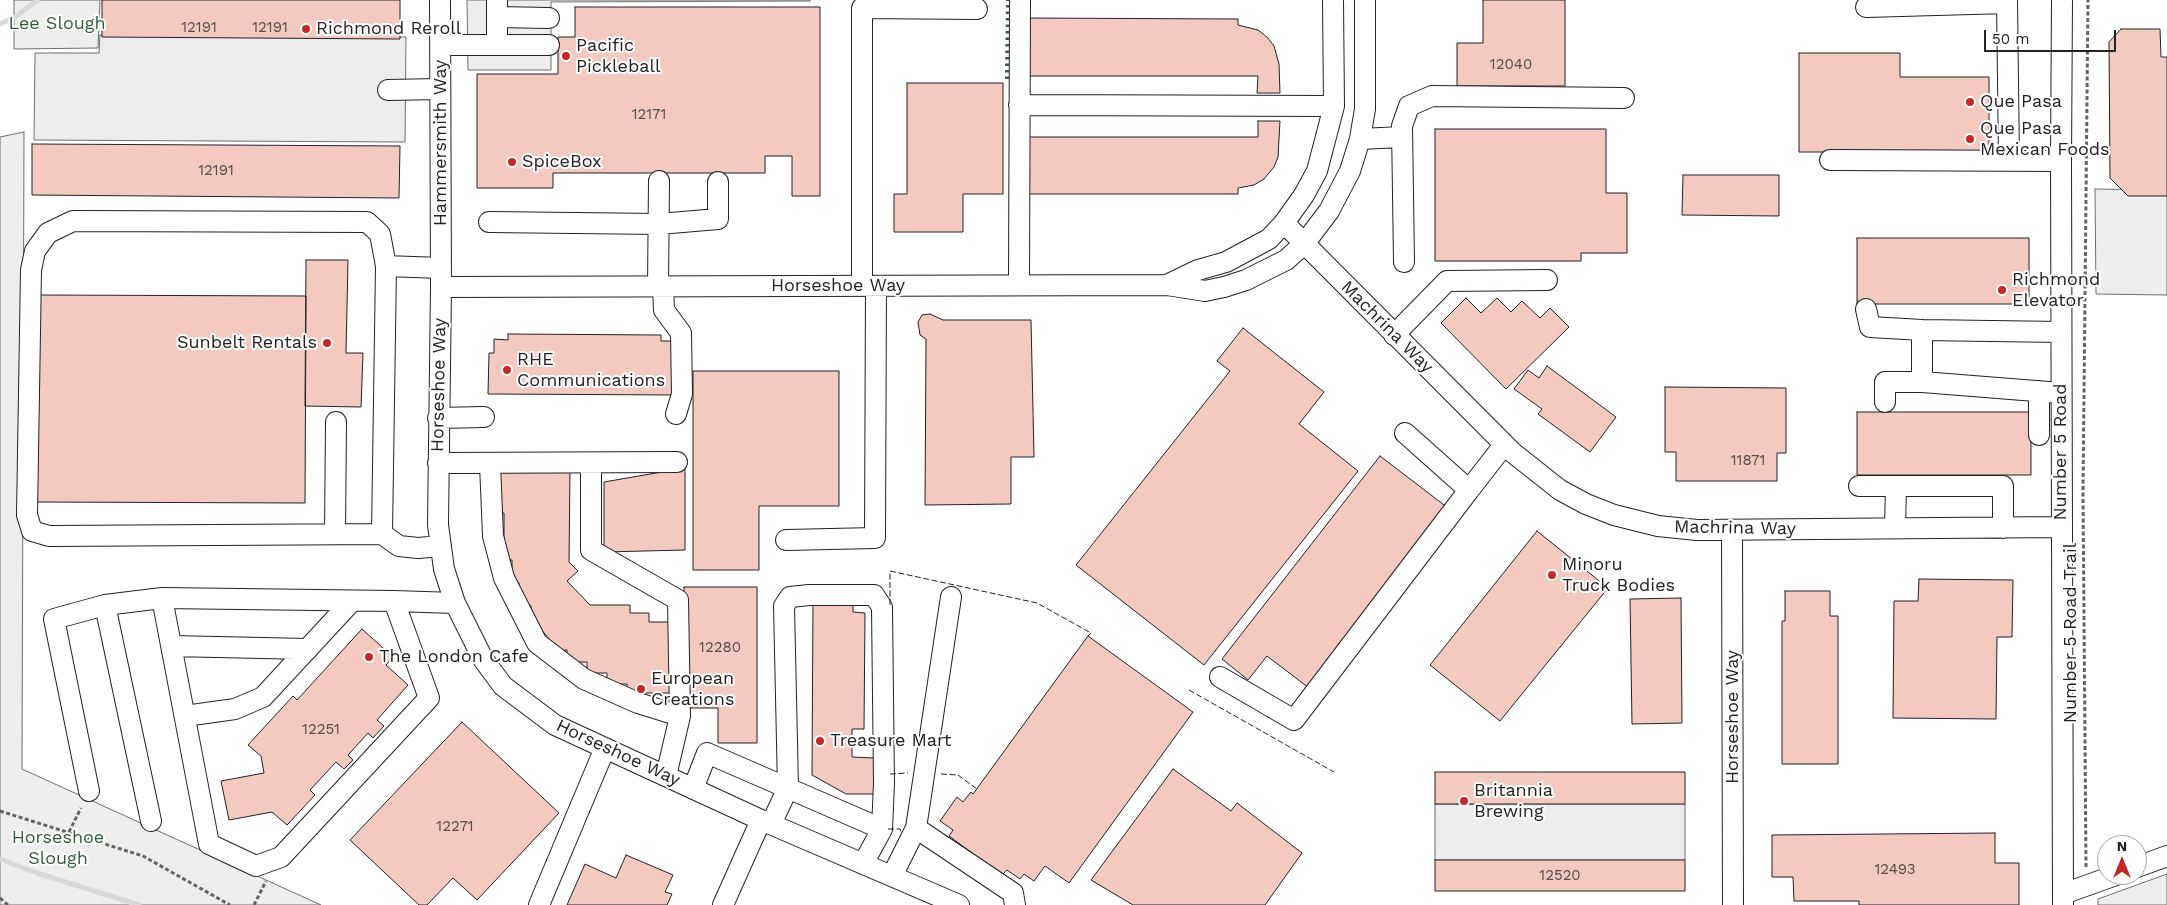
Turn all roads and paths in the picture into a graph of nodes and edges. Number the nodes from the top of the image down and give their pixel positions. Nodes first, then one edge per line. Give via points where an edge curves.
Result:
1 (440, 0) edge
2 (1020, 0) edge
3 (1333, 0) edge
4 (1365, 0) edge
5 (2062, 0) edge
6 (2088, 0) edge
7 (2007, 2) edge
8 (1866, 7) dead end
9 (497, 9) edge
10 (977, 9) dead end
11 (549, 18) dead end
12 (441, 45) junction
13 (497, 46) junction
14 (549, 46) dead end
15 (440, 89) junction
16 (388, 90) dead end
17 (1624, 98) dead end
18 (1019, 105) junction
19 (1334, 106) junction
20 (1402, 137) junction
21 (1360, 139) junction
22 (1830, 160) dead end
23 (2009, 161) junction
24 (2060, 161) junction
25 (659, 181) dead end
26 (718, 182) dead end
27 (489, 222) dead end
28 (1284, 223) junction
29 (659, 224) junction
30 (1304, 244) junction
31 (1404, 262) dead end
32 (386, 266) junction
33 (441, 278) junction
34 (1547, 280) dead end
35 (1167, 284) junction
36 (1019, 285) junction
37 (661, 286) junction
38 (869, 286) junction
39 (1866, 309) dead end
40 (1922, 330) junction
41 (2061, 332) junction
42 (1394, 335) junction
43 (1922, 382) junction
44 (2039, 391) junction
45 (2061, 393) junction
46 (1885, 402) dead end
47 (676, 414) dead end
48 (484, 417) dead end
49 (438, 418) junction
50 (336, 422) dead end
51 (1405, 433) dead end
52 (2039, 434) dead end
53 (1504, 445) junction
54 (677, 462) dead end
55 (438, 463) junction
56 (490, 464) junction
57 (591, 464) junction
58 (1858, 486) dead end
59 (1896, 486) junction
60 (1469, 490) junction
61 (2061, 526) junction
62 (1896, 528) junction
63 (2004, 528) junction
64 (1732, 530) junction
65 (335, 534) junction
66 (382, 534) junction
67 (786, 540) dead end
68 (441, 546) junction
69 (951, 597) dead end
70 (162, 598) junction
71 (352, 600) junction
72 (394, 601) junction
73 (455, 603) junction
74 (105, 605) junction
75 (171, 646) junction
76 (308, 649) junction
77 (1220, 677) dead end
78 (185, 716) junction
79 (680, 716) junction
80 (605, 748) junction
81 (666, 776) junction
82 (788, 788) junction
83 (693, 789) junction
84 (89, 791) joint
85 (0, 811) edge
86 (151, 821) dead end
87 (766, 822) junction
88 (916, 828) junction
89 (882, 829) junction
90 (69, 832) junction
91 (2167, 856) edge
92 (2147, 863) edge
93 (863, 864) junction
94 (892, 876) junction
95 (2097, 882) edge
96 (2086, 886) junction
97 (0, 898) edge
98 (2063, 900) edge
99 (8, 905) edge
100 (230, 905) edge
101 (539, 905) edge
102 (723, 905) edge
103 (959, 905) edge
104 (1016, 905) edge
105 (1733, 905) edge

1 - 12 street, Hammersmith Way
2 - 18 street
3 - 19 street, Horseshoe Way
4 - 21 street, Horseshoe Way via 1365,109
5 - 24 street, Number 5 Road
6 - 96 path, Number 5 Road Trail via 2083,493
7 - 8 street
7 - 23 street
9 - 11 street
9 - 13 street
10 - 38 street via 862,8
12 - 13 street
12 - 15 street, Hammersmith Way
13 - 14 street
15 - 16 street
15 - 33 street, Hammersmith Way
17 - 20 street via 1432,96 1409,106
18 - 19 street
18 - 36 street
19 - 28 street, Horseshoe Way via 1317,171
20 - 21 street
20 - 31 street
21 - 30 street, Horseshoe Way via 1350,171 1329,211
22 - 23 street
23 - 24 street
24 - 41 street, Number 5 Road
25 - 29 street
26 - 29 street via 718,219
27 - 29 street
28 - 30 street, Machrina Way
28 - 35 street, Horseshoe Way via 1269,239 1251,250
29 - 37 street
30 - 35 street, Horseshoe Way via 1286,260 1224,287 1205,291
30 - 42 street, Machrina Way
32 - 33 street
32 - 65 street via 380,234 367,222 74,220 48,233 35,251 31,270 27,515 32,531 49,536
32 - 66 street
33 - 37 street, Horseshoe Way
33 - 49 street, Horseshoe Way
34 - 42 street via 1447,281
35 - 36 street, Horseshoe Way
36 - 38 street, Horseshoe Way
37 - 38 street, Horseshoe Way
37 - 47 street via 664,310 681,334 682,394
38 - 67 street via 875,538
39 - 40 street via 1870,327
40 - 41 street
40 - 43 street
41 - 45 street, Number 5 Road
42 - 53 street, Machrina Way
43 - 44 street
43 - 46 street via 1885,382
44 - 45 street
44 - 52 street
45 - 61 street, Number 5 Road
48 - 49 street
49 - 55 street, Horseshoe Way
50 - 65 street
51 - 60 street
53 - 60 street
53 - 64 street, Machrina Way via 1560,490 1614,515 1658,526
54 - 57 street
55 - 56 street
55 - 68 street, Horseshoe Way
56 - 57 street
56 - 79 street via 493,536 504,578 537,643 584,679 638,703
57 - 79 street via 591,550 678,600
58 - 59 street
59 - 62 street
59 - 63 street via 2003,486
60 - 77 street via 1294,720
61 - 63 street, Machrina Way
61 - 98 street, Number 5 Road
62 - 63 street, Machrina Way
62 - 64 street, Machrina Way
64 - 105 street, Horseshoe Way
65 - 66 street
66 - 68 street via 399,546
68 - 73 street, Horseshoe Way via 444,569
69 - 88 street
70 - 71 street
70 - 74 street
70 - 75 street
71 - 72 street
71 - 76 street
72 - 73 street
72 - 78 street via 429,698 281,857 256,866 209,844
73 - 80 street, Horseshoe Way via 483,659 503,686 555,725
74 - 84 street via 54,618
74 - 86 street
75 - 76 street
75 - 78 street
76 - 78 street via 263,697 235,709
79 - 81 street
80 - 81 street, Horseshoe Way
80 - 101 street
81 - 83 street, Horseshoe Way
82 - 83 street via 707,753
82 - 87 street
82 - 89 street
82 - 89 street via 784,606 790,597 874,595 882,607
83 - 87 street, Horseshoe Way
84 - 90 path
85 - 90 path
87 - 93 street, Horseshoe Way
87 - 102 street
88 - 94 street
88 - 104 street via 1013,893
89 - 93 street
90 - 100 path via 144,856
91 - 92 street
93 - 94 street, Horseshoe Way
94 - 103 street, Horseshoe Way
95 - 96 street
96 - 98 street
97 - 99 path

